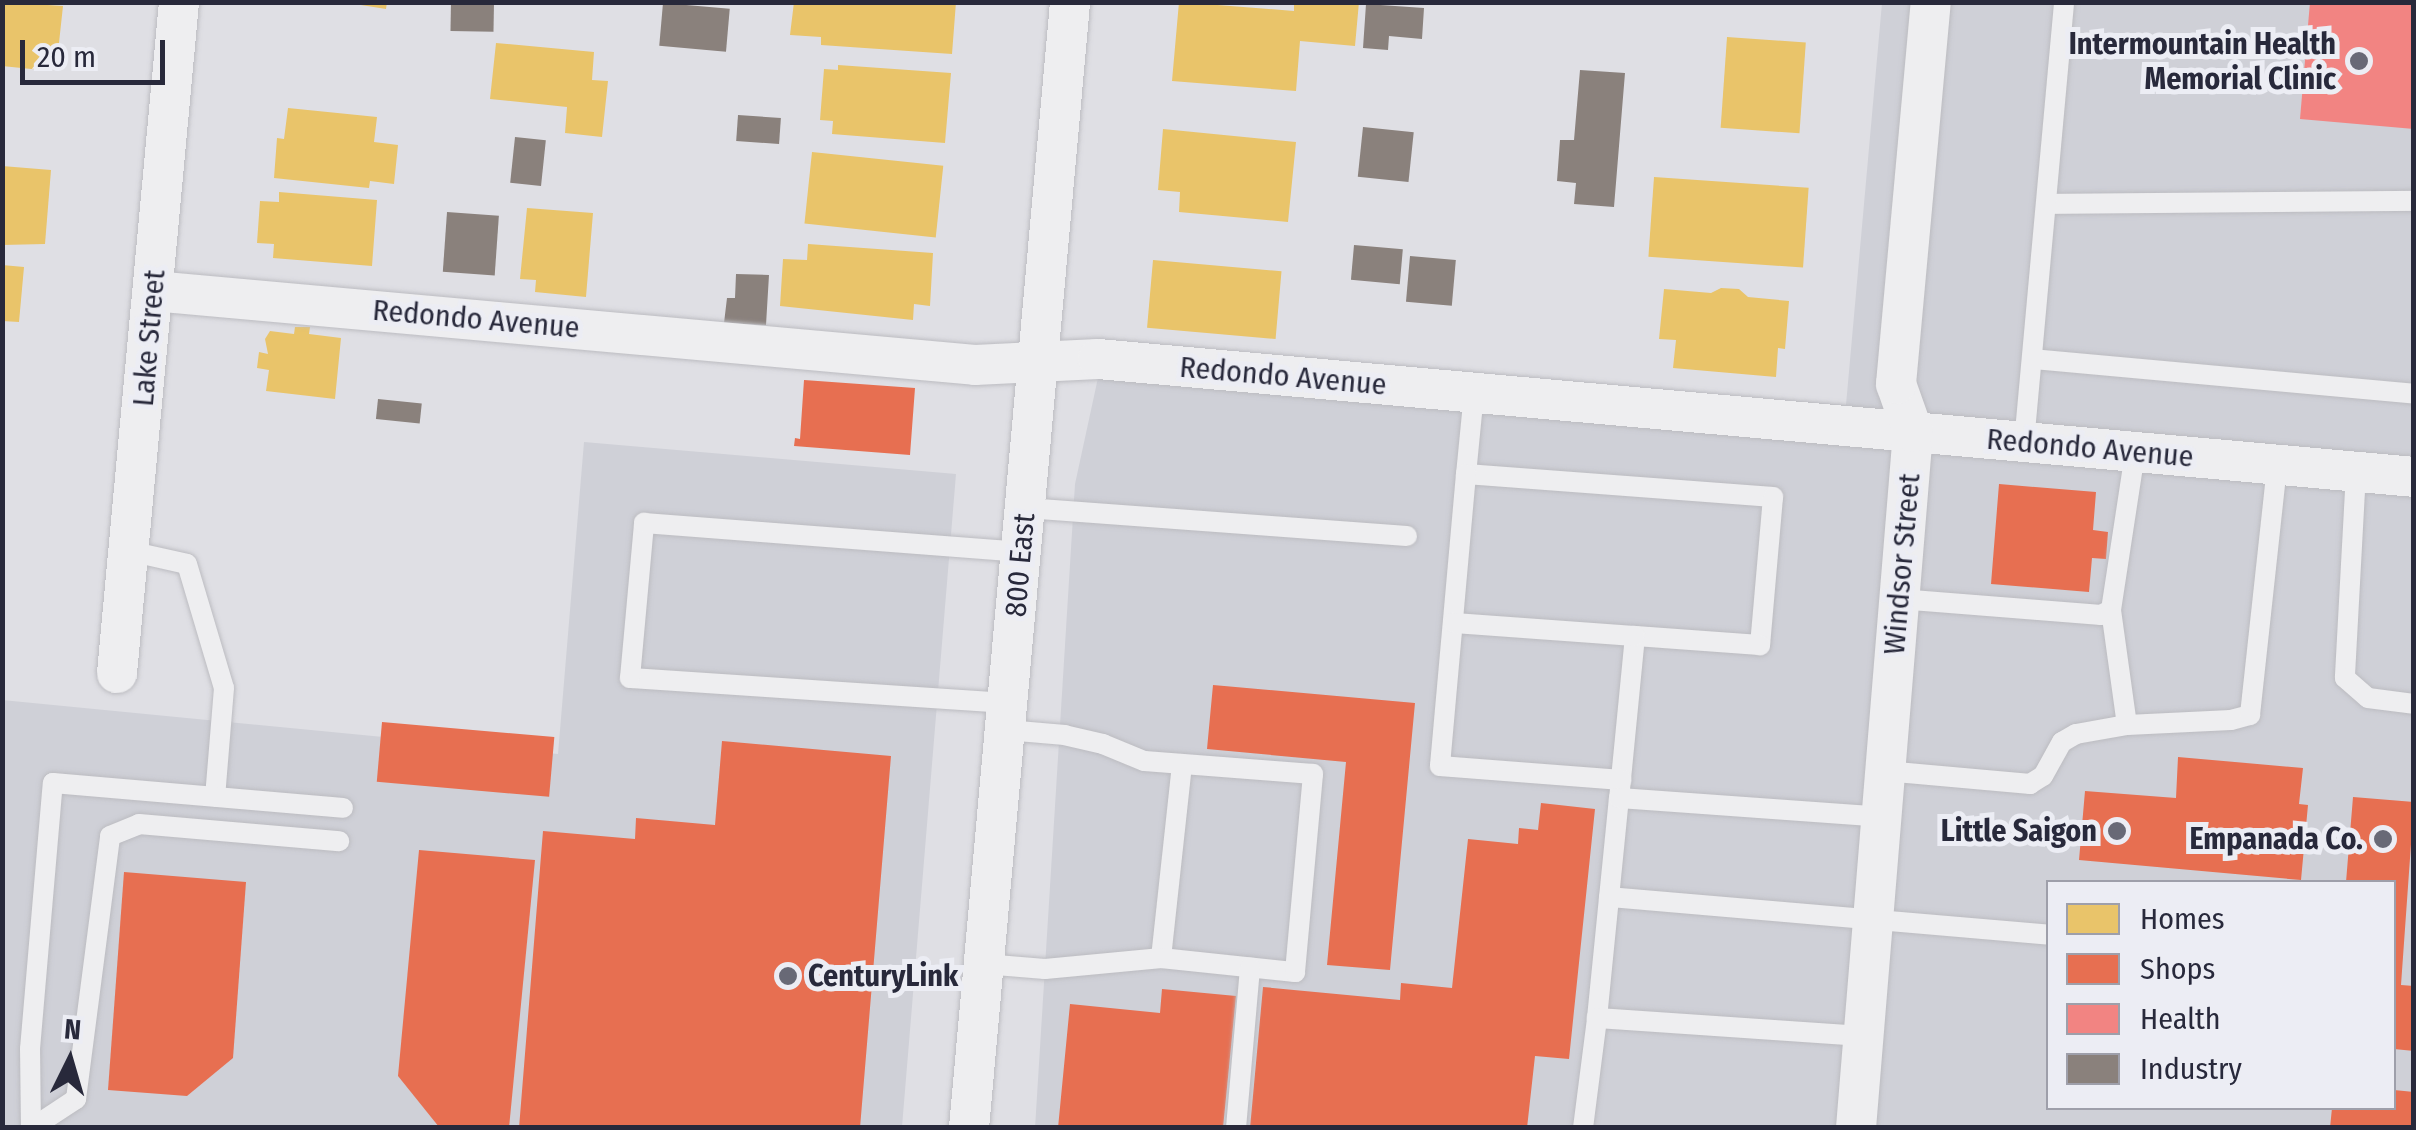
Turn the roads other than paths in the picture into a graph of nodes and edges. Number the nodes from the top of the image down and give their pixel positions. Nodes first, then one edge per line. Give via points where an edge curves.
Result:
1 (179, 2) edge
2 (1070, 2) edge
3 (1931, 2) edge
4 (2064, 2) edge
5 (2414, 201) edge
6 (2046, 204) junction
7 (153, 290) junction
8 (2033, 359) junction
9 (1039, 361) junction
10 (1474, 393) junction
11 (2414, 394) edge
12 (1913, 432) junction
13 (2024, 443) junction
14 (2136, 453) junction
15 (2277, 465) junction
16 (2356, 472) junction
17 (1466, 474) junction
18 (2414, 477) edge
19 (1026, 508) junction
20 (1407, 536) dead end
21 (129, 551) junction
22 (1022, 552) junction
23 (1900, 599) junction
24 (2110, 610) junction
25 (1454, 623) junction
26 (1634, 636) junction
27 (117, 673) dead end
28 (2414, 704) edge
29 (1007, 716) junction
30 (2127, 725) junction
31 (1182, 764) junction
32 (1885, 770) junction
33 (1620, 789) junction
34 (215, 797) junction
35 (343, 808) dead end
36 (1881, 817) junction
37 (339, 841) dead end
38 (1609, 897) junction
39 (1873, 920) junction
40 (2046, 935) edge
41 (1161, 958) junction
42 (984, 964) junction
43 (1250, 968) junction
44 (1597, 1018) junction
45 (1863, 1036) junction
46 (31, 1128) edge
47 (969, 1128) edge
48 (1236, 1128) edge
49 (1583, 1128) edge
50 (1856, 1128) edge

1 - 7 street, Lake Street
2 - 9 street, 800 East
3 - 12 street, Windsor Street via 1896,384
4 - 6 lane
5 - 6 lane
6 - 8 lane
7 - 9 street, Redondo Avenue via 975,365
7 - 21 street, Lake Street
8 - 11 lane
8 - 13 lane
9 - 10 street, Redondo Avenue via 1098,360
9 - 19 street, 800 East
10 - 12 street, Redondo Avenue
10 - 17 lane
12 - 13 street, Redondo Avenue
12 - 23 street, Windsor Street
13 - 14 street, Redondo Avenue
14 - 15 street, Redondo Avenue
14 - 24 lane
15 - 16 street, Redondo Avenue
15 - 30 lane via 2250,714
16 - 18 street, Redondo Avenue
16 - 28 lane via 2345,678 2368,698
17 - 25 lane
17 - 26 lane via 1773,497 1760,645
19 - 20 lane
19 - 22 street, 800 East
21 - 27 street, Lake Street
21 - 34 lane via 187,564 224,688
22 - 29 street, 800 East
22 - 29 lane via 644,523 630,678
23 - 24 lane via 2101,615
23 - 32 street, Windsor Street
24 - 30 lane
25 - 26 lane
25 - 33 lane via 1440,766
26 - 33 lane
29 - 31 lane via 1144,761
29 - 42 street, 800 East
30 - 32 lane via 2062,742 2043,776 2030,784
31 - 41 lane
31 - 43 lane via 1313,774 1295,972
32 - 36 street, Windsor Street
33 - 36 lane
33 - 38 lane
34 - 35 lane
34 - 46 lane via 53,783 30,1049
36 - 39 street, Windsor Street
37 - 46 lane via 138,824 110,836 76,1099
38 - 39 lane
38 - 44 lane
39 - 40 lane
39 - 45 street, Windsor Street
41 - 42 lane via 1045,968
41 - 43 lane
42 - 47 street, 800 East
43 - 48 lane
44 - 45 lane
44 - 49 lane
45 - 50 street, Windsor Street

